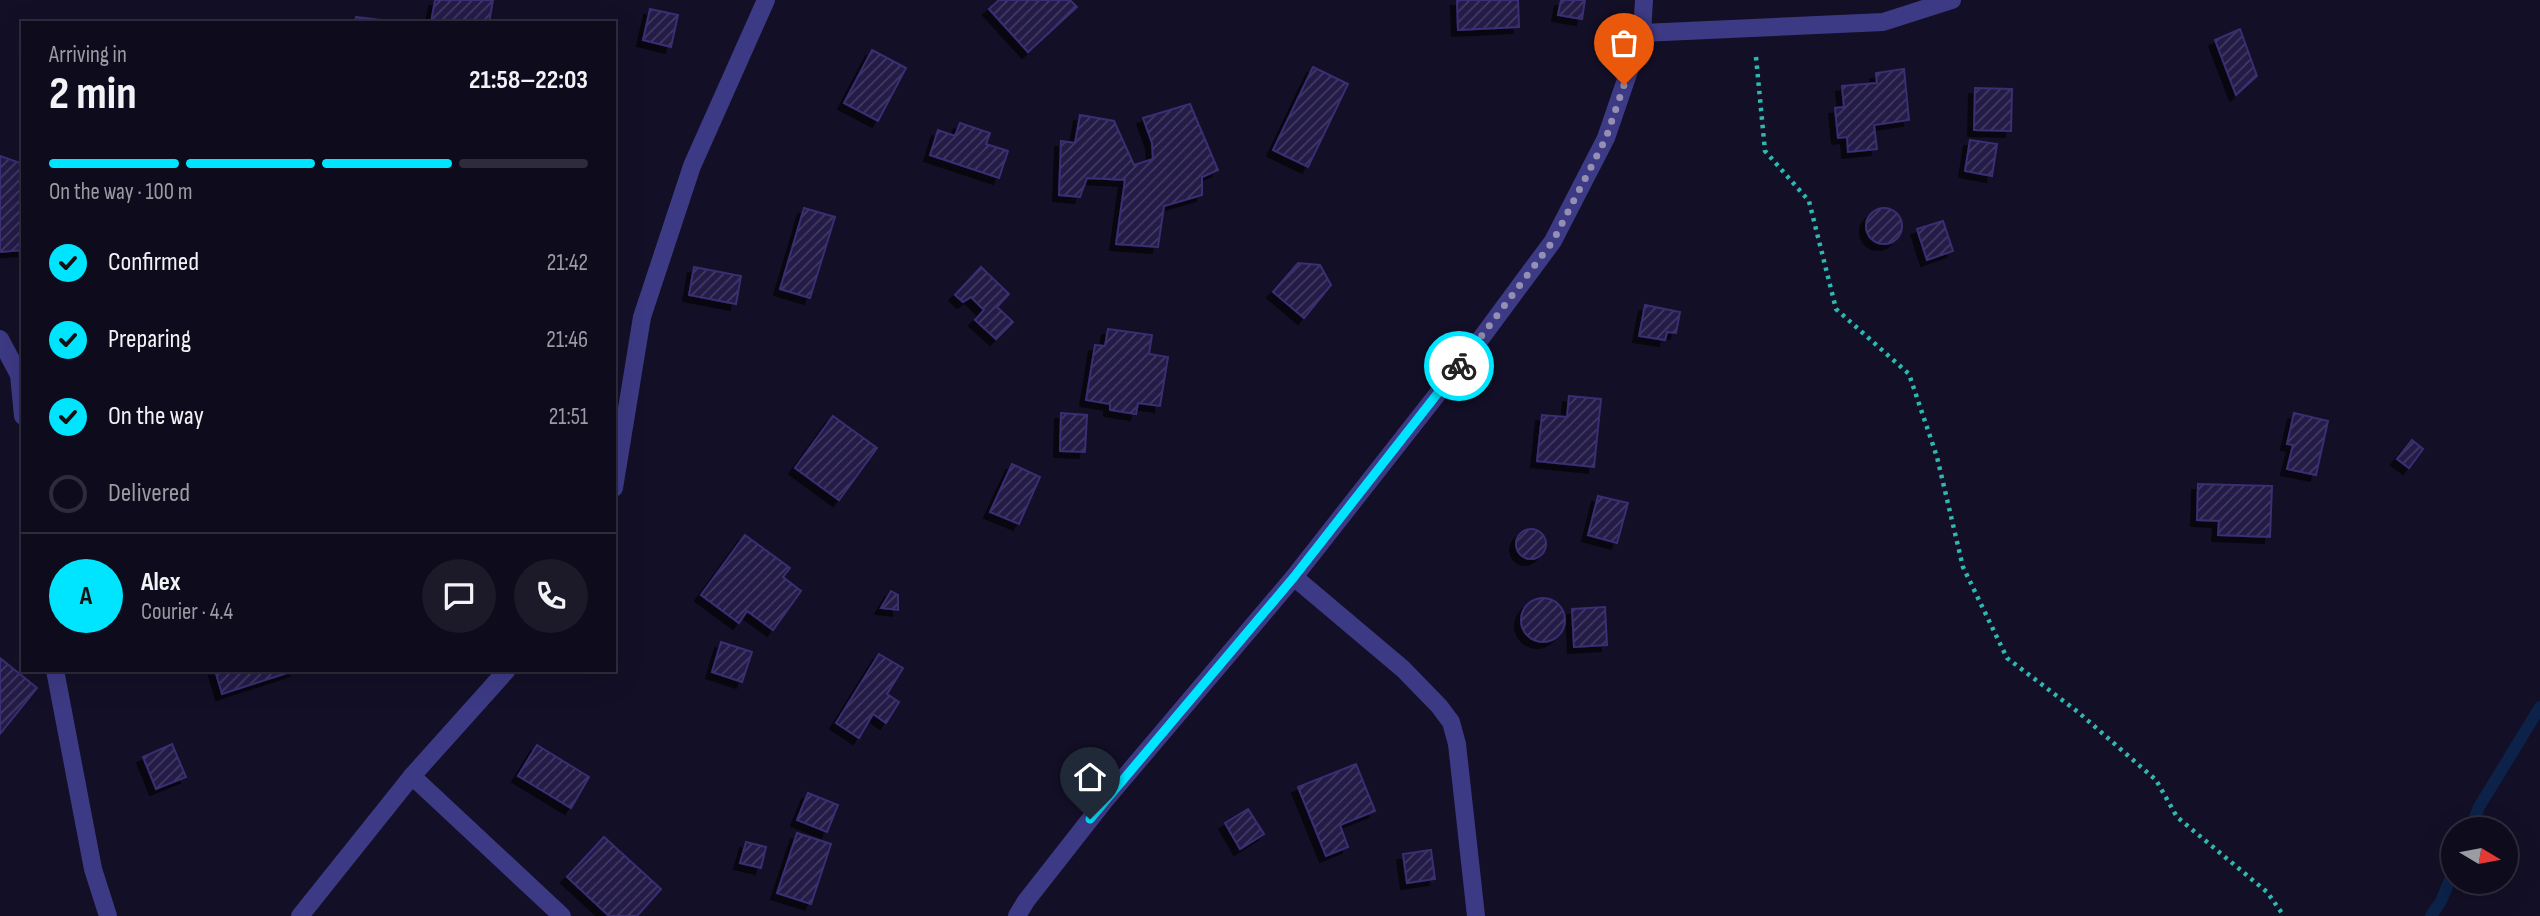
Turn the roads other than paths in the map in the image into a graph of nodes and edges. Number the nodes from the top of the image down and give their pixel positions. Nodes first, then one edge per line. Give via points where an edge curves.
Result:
1 (766, 0) edge
2 (1644, 0) edge
3 (1952, 0) edge
4 (1642, 33) junction
5 (0, 339) edge
6 (21, 374) edge
7 (616, 476) edge
8 (1294, 577) junction
9 (55, 672) edge
10 (505, 672) edge
11 (412, 776) junction
12 (108, 916) edge
13 (300, 916) edge
14 (562, 916) edge
15 (1017, 916) edge
16 (1476, 916) edge

1 - 7 street via 692,166 642,317
2 - 4 street
3 - 4 street via 1883,22
4 - 8 street via 1606,138 1553,241
5 - 6 street
8 - 15 street via 1105,799
8 - 16 street via 1404,669 1451,722
9 - 12 street via 93,869
10 - 11 street
11 - 13 street
11 - 14 street

